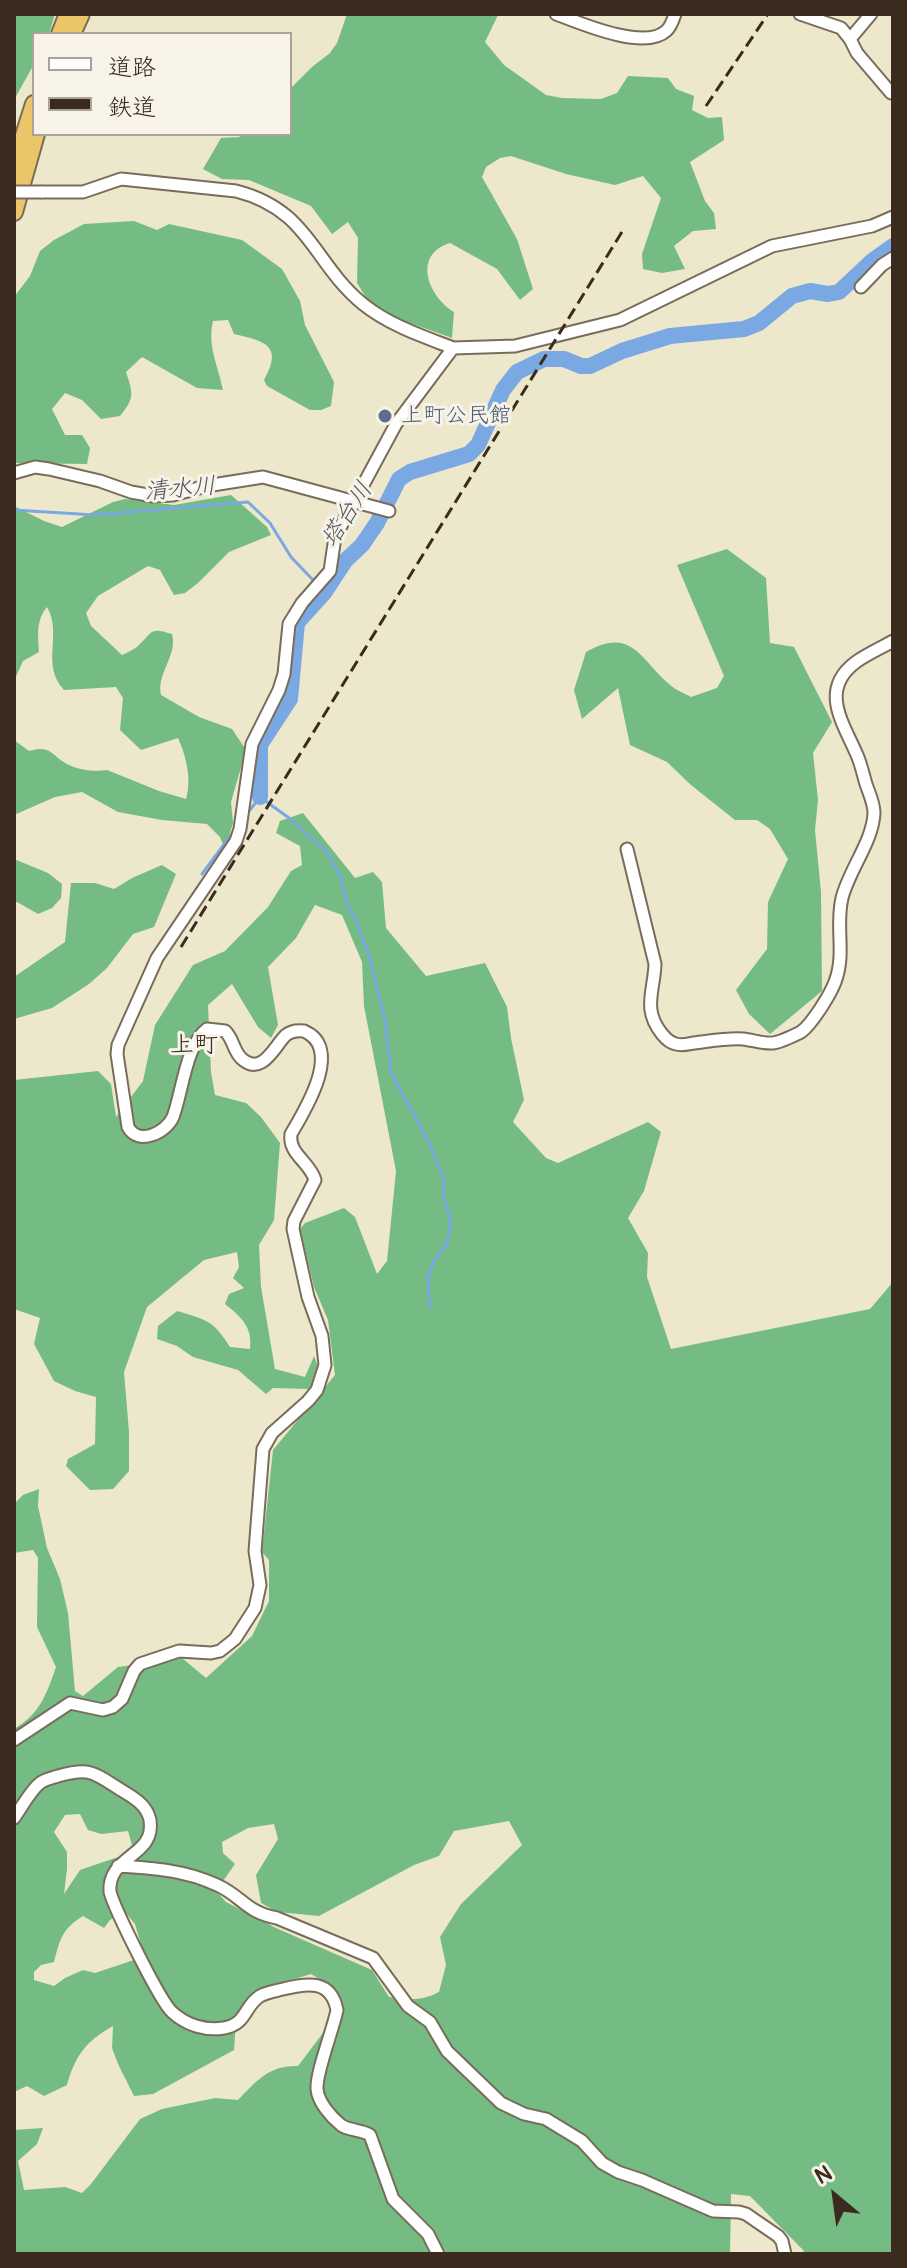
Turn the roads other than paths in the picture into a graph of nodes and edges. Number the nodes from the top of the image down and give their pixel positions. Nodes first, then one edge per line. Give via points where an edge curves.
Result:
1 (556, 14) edge
2 (675, 14) edge
3 (800, 14) edge
4 (871, 14) edge
5 (823, 18) edge
6 (850, 39) junction
7 (891, 93) edge
8 (32, 110) edge
9 (35, 136) edge
10 (14, 167) edge
11 (14, 192) edge
12 (14, 212) edge
13 (893, 217) edge
14 (893, 258) edge
15 (861, 287) dead end
16 (453, 348) junction
17 (14, 473) edge
18 (356, 501) junction
19 (384, 510) dead end
20 (893, 641) edge
21 (627, 849) dead end
22 (14, 1740) edge
23 (14, 1818) edge
24 (118, 1866) junction
25 (438, 2254) edge
26 (785, 2254) edge

1 - 2 street via 620,35 648,37 668,30
3 - 5 street
4 - 6 street
5 - 6 street
6 - 7 street
8 - 10 highway
9 - 12 highway
11 - 16 street, bridge via 83,192 121,179 236,191 263,199 298,225 362,303 390,322
13 - 16 street via 772,246 597,326 515,346
14 - 15 street
16 - 18 street via 396,424
17 - 18 street via 49,469 153,496 263,477
18 - 19 street
18 - 22 street via 335,537 330,571 287,628 282,681 252,744 236,841 157,958 117,1050 128,1127 143,1137 161,1130 173,1117 197,1039 207,1029 225,1031 240,1057 250,1063 269,1058 291,1032 304,1031 315,1038 321,1056 318,1083 290,1141 315,1180 293,1229 322,1336 324,1372 312,1396 272,1433 263,1449 255,1551 260,1585 255,1608 235,1639 215,1652 179,1651 145,1662 113,1707 70,1703
20 - 21 street via 855,663 838,686 838,716 858,756 873,822 842,899 842,951 834,986 801,1031 770,1044 724,1039 682,1045 667,1039 650,1011 655,964
23 - 24 street via 41,1782 75,1771 94,1773 138,1801 149,1817 143,1846
24 - 25 street via 109,1883 112,1900 164,2002 181,2019 206,2028 231,2026 259,1997 303,1984 319,1986 332,1996 337,2010 317,2082 319,2098 344,2127 370,2135 393,2199 428,2234
24 - 26 street via 179,1871 208,1881 263,1916 373,1958 408,2006 430,2022 447,2051 501,2103 546,2119 618,2172 713,2211 746,2214 778,2236

